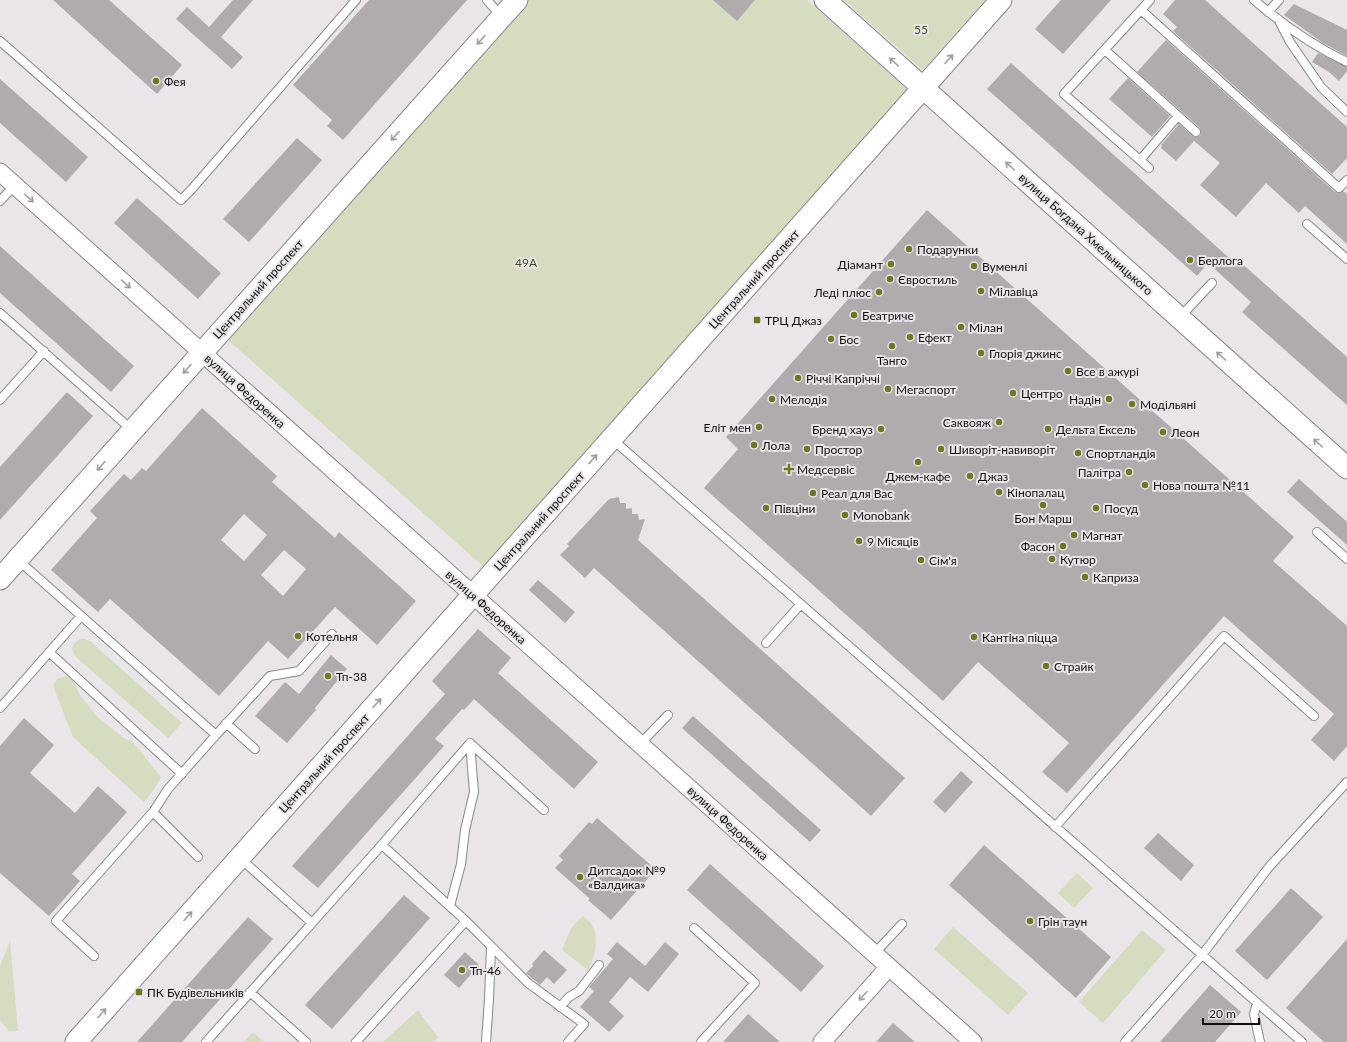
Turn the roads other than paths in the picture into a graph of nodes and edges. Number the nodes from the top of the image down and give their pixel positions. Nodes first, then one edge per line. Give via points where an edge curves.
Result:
1 (356, 0) edge
2 (487, 0) edge
3 (517, 0) edge
4 (826, 0) edge
5 (1002, 0) edge
6 (1150, 0) edge
7 (1254, 0) edge
8 (1279, 0) edge
9 (1141, 10) junction
10 (1268, 12) junction
11 (502, 17) junction
12 (1278, 19) junction
13 (0, 41) edge
14 (1105, 50) junction
15 (1347, 62) edge
16 (923, 88) junction
17 (1347, 112) edge
18 (1178, 116) junction
19 (1196, 132) dead end
20 (1140, 160) junction
21 (1149, 168) dead end
22 (0, 172) edge
23 (1347, 180) edge
24 (15, 185) junction
25 (0, 201) edge
26 (1307, 224) dead end
27 (1347, 259) edge
28 (1212, 283) dead end
29 (0, 313) edge
30 (1179, 318) junction
31 (44, 351) junction
32 (202, 352) junction
33 (0, 400) edge
34 (133, 430) junction
35 (611, 439) junction
36 (1347, 468) edge
37 (1317, 532) dead end
38 (1347, 558) edge
39 (17, 560) junction
40 (0, 579) edge
41 (473, 595) junction
42 (801, 604) junction
43 (82, 616) junction
44 (332, 634) dead end
45 (766, 643) dead end
46 (49, 652) junction
47 (0, 708) edge
48 (668, 715) dead end
49 (1314, 716) dead end
50 (226, 723) junction
51 (216, 734) junction
52 (470, 743) junction
53 (640, 744) junction
54 (255, 749) dead end
55 (182, 774) junction
56 (1346, 785) edge
57 (544, 810) dead end
58 (153, 812) junction
59 (1055, 827) junction
60 (382, 845) junction
61 (198, 857) dead end
62 (239, 858) junction
63 (450, 906) junction
64 (466, 922) junction
65 (312, 923) junction
66 (902, 924) dead end
67 (694, 928) dead end
68 (491, 947) junction
69 (874, 954) junction
70 (1202, 955) junction
71 (94, 956) dead end
72 (599, 965) dead end
73 (889, 967) junction
74 (250, 992) junction
75 (1257, 1003) junction
76 (560, 1007) junction
77 (77, 1042) edge
78 (206, 1042) edge
79 (306, 1042) edge
80 (356, 1042) edge
81 (486, 1042) edge
82 (568, 1042) edge
83 (701, 1042) edge
84 (822, 1042) edge
85 (973, 1042) edge
86 (1125, 1042) edge
87 (1260, 1042) edge
88 (1302, 1042) edge

1 - 13 lane via 180,200
2 - 11 lane
3 - 11 street, Центральний проспект
16 -> 4 street, вулиця Богдана Хмельницького
16 -> 5 street, Центральний проспект
6 - 9 lane
7 - 10 lane
8 - 10 lane
9 - 14 lane
9 - 23 lane via 1339,188
10 - 12 lane
11 -> 32 street, Центральний проспект
12 - 15 lane via 1314,44
12 - 17 lane via 1320,87
14 - 18 lane
14 - 20 lane via 1064,94
30 -> 16 street, вулиця Богдана Хмельницького
16 - 35 street, Центральний проспект
18 - 19 lane
18 - 20 lane
20 - 21 lane
22 - 24 street, вулиця Федоренка
24 - 25 lane
24 -> 32 street, вулиця Федоренка
26 - 27 lane
28 - 30 lane
29 - 31 lane
36 -> 30 street, вулиця Богдана Хмельницького
31 - 33 lane
31 - 34 lane
32 -> 34 street, Центральний проспект
32 - 41 street, вулиця Федоренка
34 -> 39 street, Центральний проспект
41 -> 35 street, Центральний проспект
35 - 42 lane
37 - 38 lane
39 - 40 street, Центральний проспект
39 - 43 lane
41 - 53 street, вулиця Федоренка
62 -> 41 street, Центральний проспект
42 - 45 lane
42 - 59 lane
43 - 46 lane
43 - 51 lane
44 - 50 lane via 299,671 270,676
46 - 47 lane
46 - 55 lane
48 - 53 lane
49 - 59 lane via 1224,636
50 - 51 lane
50 - 54 lane
51 - 55 lane
52 - 57 lane
52 - 60 lane
52 - 63 lane via 474,792
53 - 69 street, вулиця Федоренка
55 - 58 lane via 168,789
56 - 70 lane via 1269,867
58 - 61 lane
58 - 71 lane via 56,921
59 - 70 lane
60 - 63 lane
60 - 65 lane
62 - 65 lane
77 -> 62 street, Центральний проспект
63 - 64 lane
64 - 68 lane
64 - 80 lane
65 - 74 lane
66 - 69 lane
67 - 83 lane via 755,983
68 - 76 lane via 528,983
68 - 81 lane
69 - 73 street, вулиця Федоренка
70 - 75 lane
70 - 86 lane
72 - 76 lane via 579,991
73 -> 84 street
73 - 85 street, вулиця Федоренка
74 - 78 lane
74 - 79 lane
75 - 87 lane via 1254,1014
75 - 88 lane
76 - 82 lane via 584,1024

